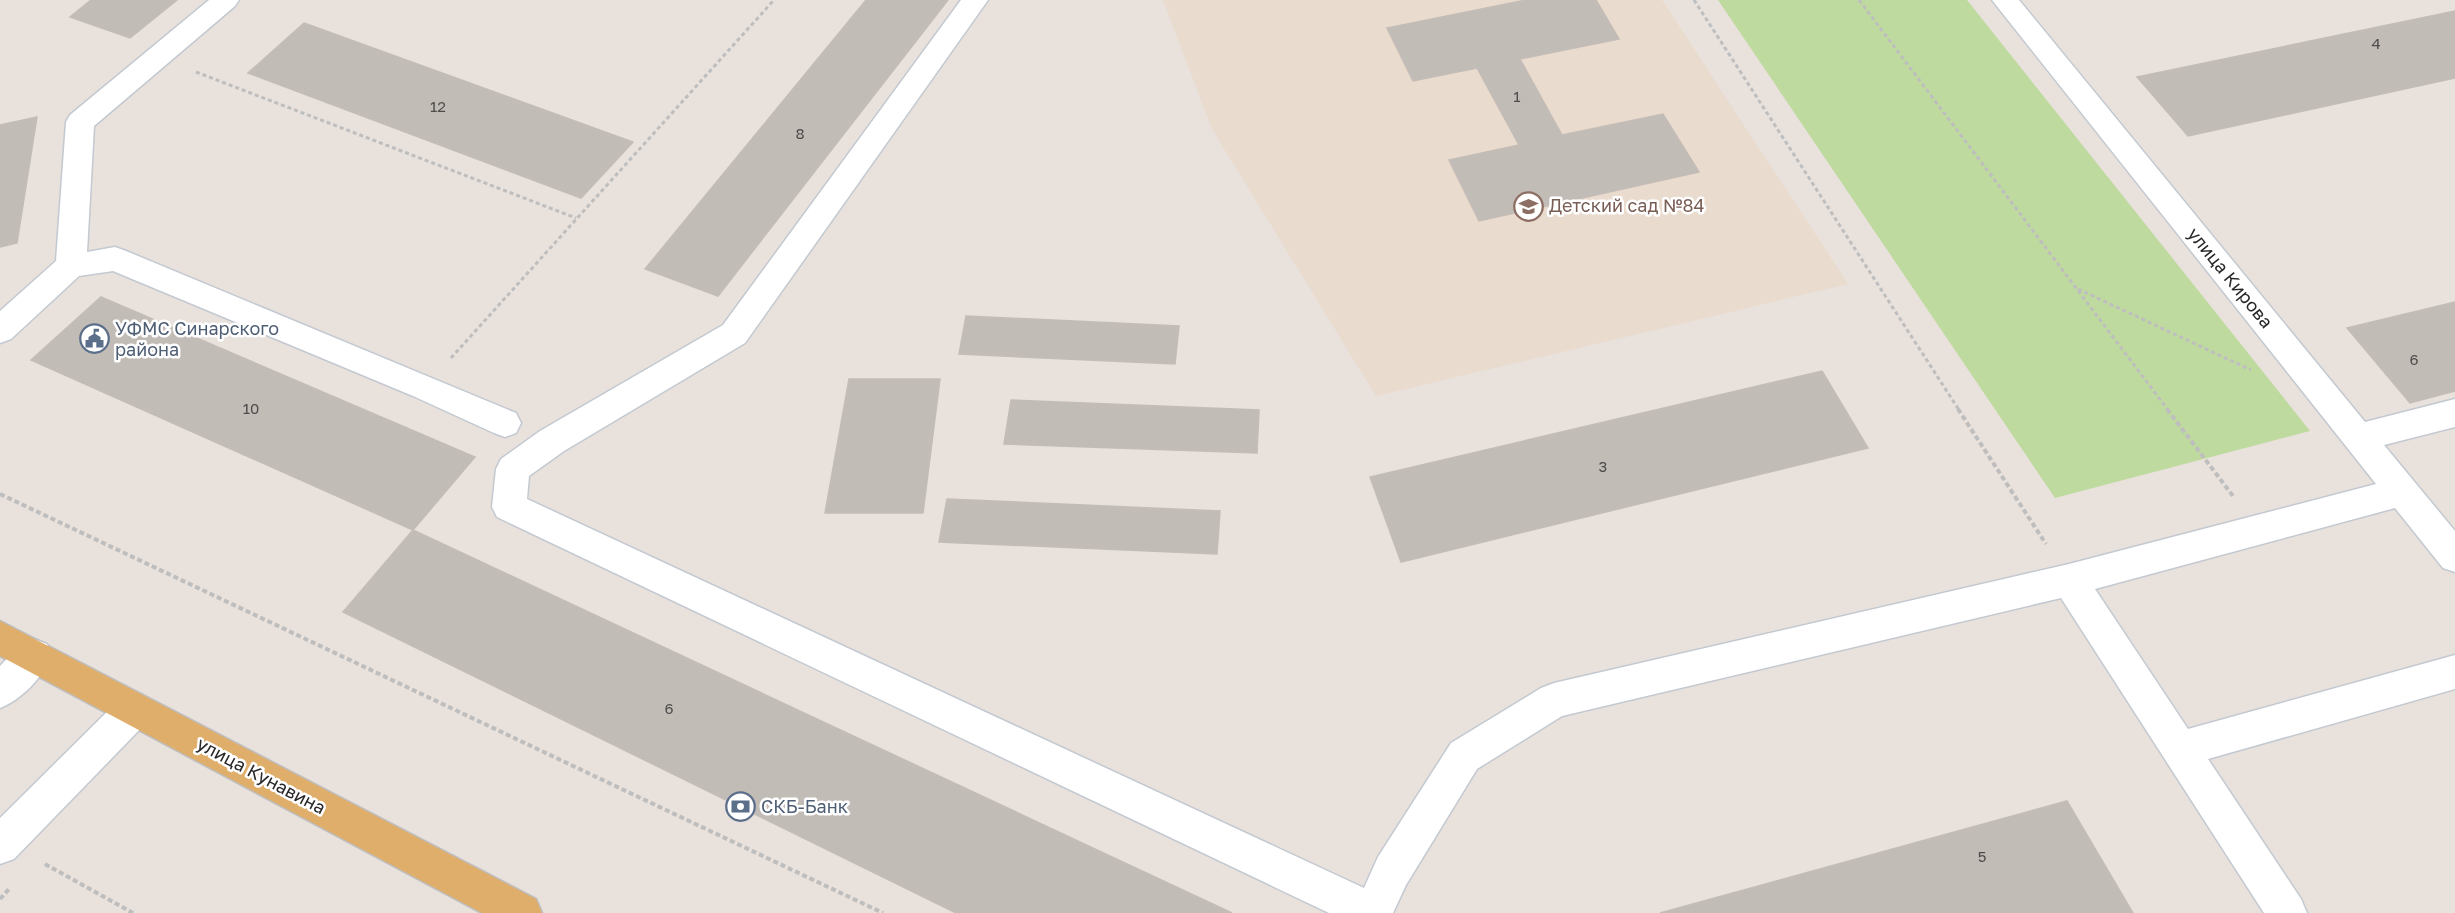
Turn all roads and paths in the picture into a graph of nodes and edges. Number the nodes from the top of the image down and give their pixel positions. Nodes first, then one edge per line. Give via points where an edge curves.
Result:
1 (226, 0) edge
2 (774, 0) edge
3 (975, 0) edge
4 (1694, 0) edge
5 (1859, 0) edge
6 (2005, 0) edge
7 (157, 57) junction
8 (576, 218) junction
9 (71, 266) junction
10 (2076, 288) junction
11 (0, 330) edge
12 (2254, 372) dead end
13 (424, 387) junction
14 (2455, 413) edge
15 (505, 423) dead end
16 (2359, 437) junction
17 (2402, 492) junction
18 (0, 494) edge
19 (2259, 530) junction
20 (2455, 558) edge
21 (2069, 580) junction
22 (0, 638) edge
23 (34, 656) junction
24 (2455, 672) edge
25 (0, 691) edge
26 (134, 710) junction
27 (2180, 749) junction
28 (5, 839) edge
29 (134, 913) edge
30 (522, 913) edge
31 (883, 913) edge
32 (1373, 913) edge
33 (2287, 913) edge

1 - 7 street
2 - 8 path
3 - 32 street via 734,334 552,441 513,469 509,507
4 - 21 path
5 - 10 path
6 - 16 street, улица Кирова
7 - 8 path
7 - 9 street via 80,122
8 - 13 path
9 - 11 street
9 - 13 street via 115,259
10 - 12 path
10 - 19 path
13 - 15 street
14 - 16 street
16 - 17 street, улица Кирова
17 - 19 street
17 - 20 street, улица Кирова
18 - 31 path
19 - 21 street
21 - 27 street
21 - 32 street via 1554,700 1464,756 1392,872
22 - 23 main road, улица Кунавина
23 - 25 street
23 - 26 main road, улица Кунавина
24 - 27 street
26 - 28 street
26 - 30 main road, улица Кунавина
27 - 33 street
28 - 29 path

